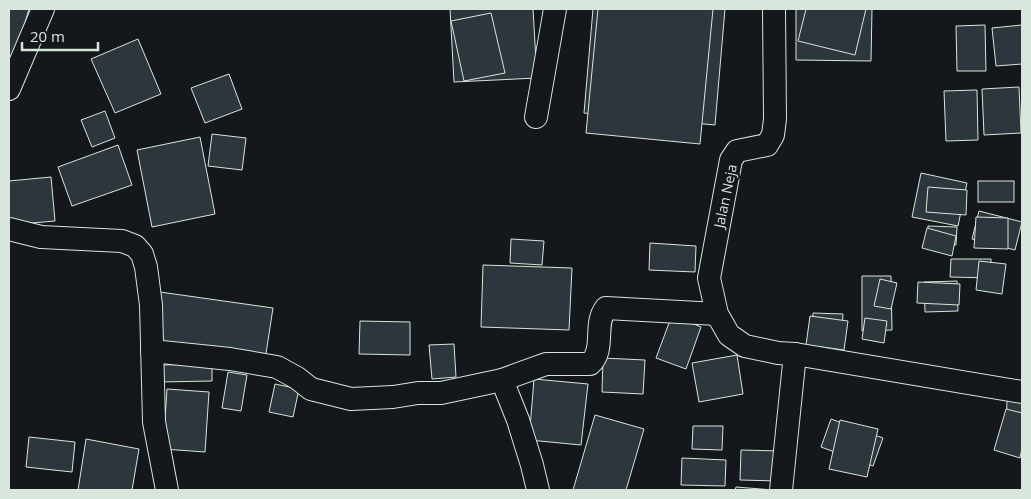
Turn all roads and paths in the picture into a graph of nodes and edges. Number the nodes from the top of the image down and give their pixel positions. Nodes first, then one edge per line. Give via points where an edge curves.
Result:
1 (42, 9) edge
2 (555, 9) edge
3 (774, 9) edge
4 (9, 88) edge
5 (536, 117) dead end
6 (9, 229) edge
7 (717, 314) junction
8 (152, 351) junction
9 (795, 354) junction
10 (502, 380) junction
11 (1022, 392) edge
12 (167, 490) edge
13 (538, 490) edge
14 (781, 490) edge

1 - 4 street
2 - 5 street
3 - 7 street, Jalan Neja via 773,136 767,145 737,151 731,160 709,278
6 - 8 street via 41,237 114,240 135,246 142,254 148,274
7 - 9 street, Jalan Neja via 729,334 746,346
7 - 10 street via 606,308 601,317 598,353 590,364 546,364
8 - 10 street via 277,367 311,389 352,399 441,393
8 - 12 street via 154,422
9 - 11 street, Jalan Neja
9 - 14 street
10 - 13 street via 518,420

